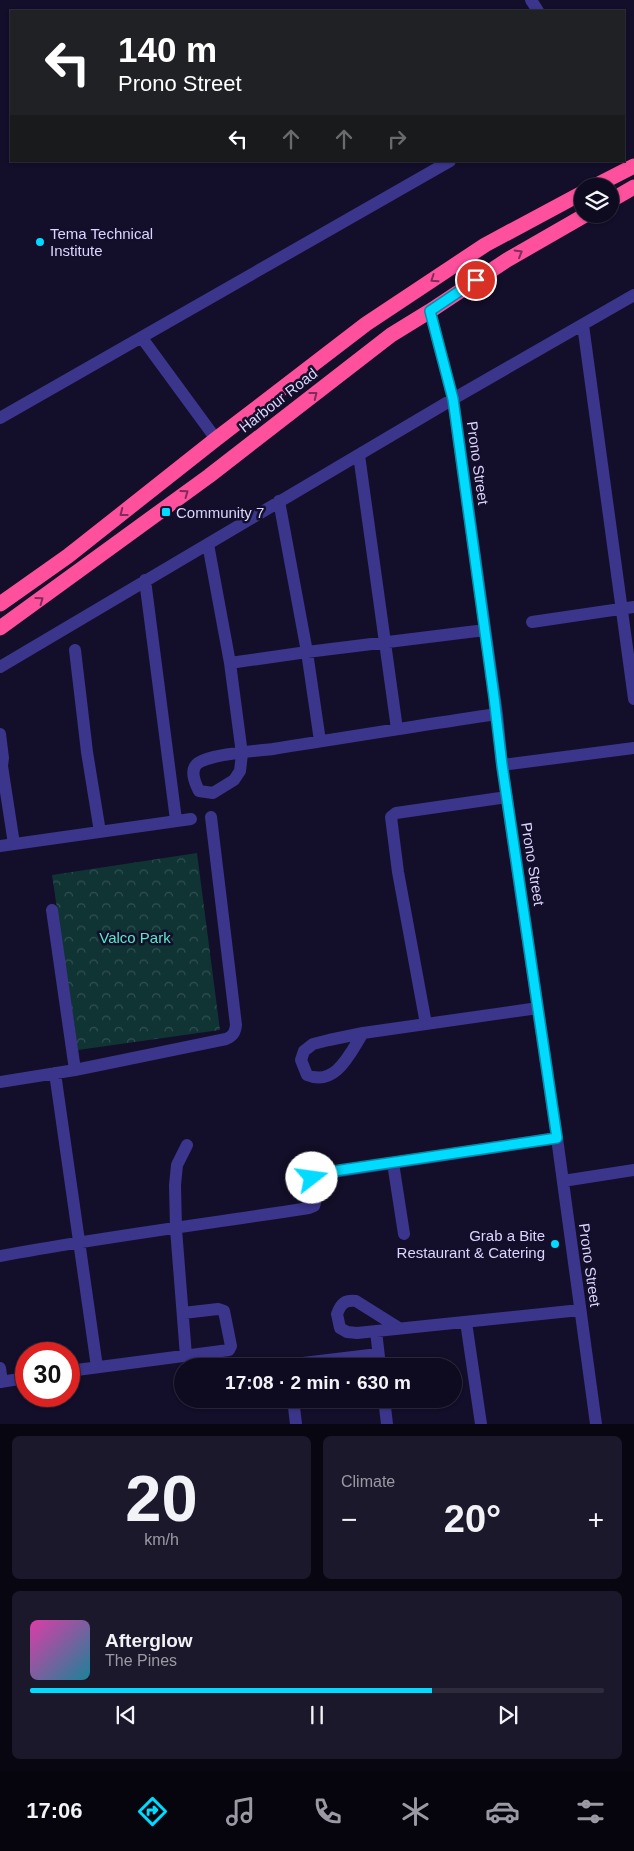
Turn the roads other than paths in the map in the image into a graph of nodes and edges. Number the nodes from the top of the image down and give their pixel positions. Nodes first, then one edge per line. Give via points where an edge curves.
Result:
1 (448, 162) edge
2 (634, 166) edge
3 (611, 178) edge
4 (634, 187) edge
5 (619, 196) edge
6 (574, 197) edge
7 (574, 221) edge
8 (634, 295) edge
9 (430, 311) junction
10 (583, 325) junction
11 (142, 338) junction
12 (453, 399) junction
13 (0, 418) edge
14 (216, 439) junction
15 (358, 455) junction
16 (279, 501) junction
17 (208, 544) junction
18 (145, 580) junction
19 (0, 604) edge
20 (634, 607) edge
21 (621, 609) junction
22 (532, 622) dead end
23 (0, 628) edge
24 (485, 630) junction
25 (386, 643) junction
26 (75, 650) dead end
27 (307, 652) junction
28 (230, 663) junction
29 (0, 667) edge
30 (634, 699) edge
31 (497, 714) junction
32 (397, 729) junction
33 (0, 734) edge
34 (320, 741) junction
35 (634, 748) edge
36 (502, 765) junction
37 (507, 797) junction
38 (211, 817) dead end
39 (191, 819) dead end
40 (176, 820) junction
41 (100, 832) junction
42 (14, 844) junction
43 (0, 846) edge
44 (52, 910) dead end
45 (538, 1008) junction
46 (426, 1024) junction
47 (363, 1033) junction
48 (75, 1070) junction
49 (55, 1073) junction
50 (0, 1082) edge
51 (557, 1138) junction
52 (187, 1144) dead end
53 (393, 1163) junction
54 (634, 1170) edge
55 (563, 1181) junction
56 (176, 1229) junction
57 (404, 1234) dead end
58 (78, 1241) junction
59 (0, 1256) edge
60 (580, 1310) junction
61 (183, 1313) junction
62 (466, 1322) junction
63 (399, 1328) junction
64 (376, 1331) junction
65 (186, 1356) junction
66 (379, 1358) edge
67 (97, 1367) junction
68 (0, 1368) edge
69 (80, 1369) edge
70 (15, 1380) edge
71 (1, 1382) edge
72 (294, 1408) edge
73 (385, 1408) edge
74 (296, 1424) edge
75 (387, 1424) edge
76 (481, 1424) edge
77 (596, 1424) edge

1 - 11 street
2 - 3 highway
4 - 5 highway
6 -> 14 highway, Harbour Road via 485,245 366,324
9 -> 7 highway, Harbour Road via 507,260
8 - 10 street
9 - 12 street, Prono Street
23 -> 9 highway, Harbour Road via 209,476 391,335
10 - 12 street
10 - 21 street
11 - 13 street
11 - 14 street
12 - 15 street
12 - 24 street, Prono Street
14 -> 19 highway, Harbour Road via 68,556
15 - 16 street
15 - 25 street
16 - 17 street
16 - 27 street
17 - 18 street
17 - 28 street
18 - 29 street
18 - 40 street
20 - 21 street
21 - 22 street
21 - 30 street
24 - 25 street
24 - 31 street, Prono Street
25 - 27 street
25 - 32 street
26 - 41 street
27 - 28 street
27 - 34 street
28 - 34 street via 242,754
31 - 32 street
31 - 36 street, Prono Street
32 - 34 street
33 - 42 street
35 - 36 street
36 - 37 street, Prono Street
37 - 45 street, Prono Street
37 - 46 street via 396,813 391,817
38 - 48 street via 235,1032 226,1039
39 - 40 street
40 - 41 street
41 - 42 street
42 - 43 street
44 - 48 street
45 - 46 street
45 - 51 street, Prono Street
46 - 47 street
47 - 47 street via 313,1044 304,1051 301,1060 307,1075 326,1077 336,1071
48 - 49 street
49 - 50 street
49 - 58 street
51 - 53 street
51 - 55 street, Prono Street
52 - 56 street via 177,1165
53 - 56 street via 313,1175 315,1203 312,1207
53 - 57 street
54 - 55 street
55 - 60 street, Prono Street
56 - 58 street
56 - 61 street
58 - 59 street
58 - 67 street
60 - 62 street
60 - 77 street, Prono Street
61 - 65 street
61 - 65 street via 224,1311 231,1346 226,1351
62 - 63 street
62 - 76 street
63 - 64 street
63 - 64 street via 356,1301 342,1303 337,1314 340,1328 357,1334
64 - 66 street
65 - 67 street
67 - 69 street
68 - 71 street
70 - 71 street
72 - 74 street
73 - 75 street

